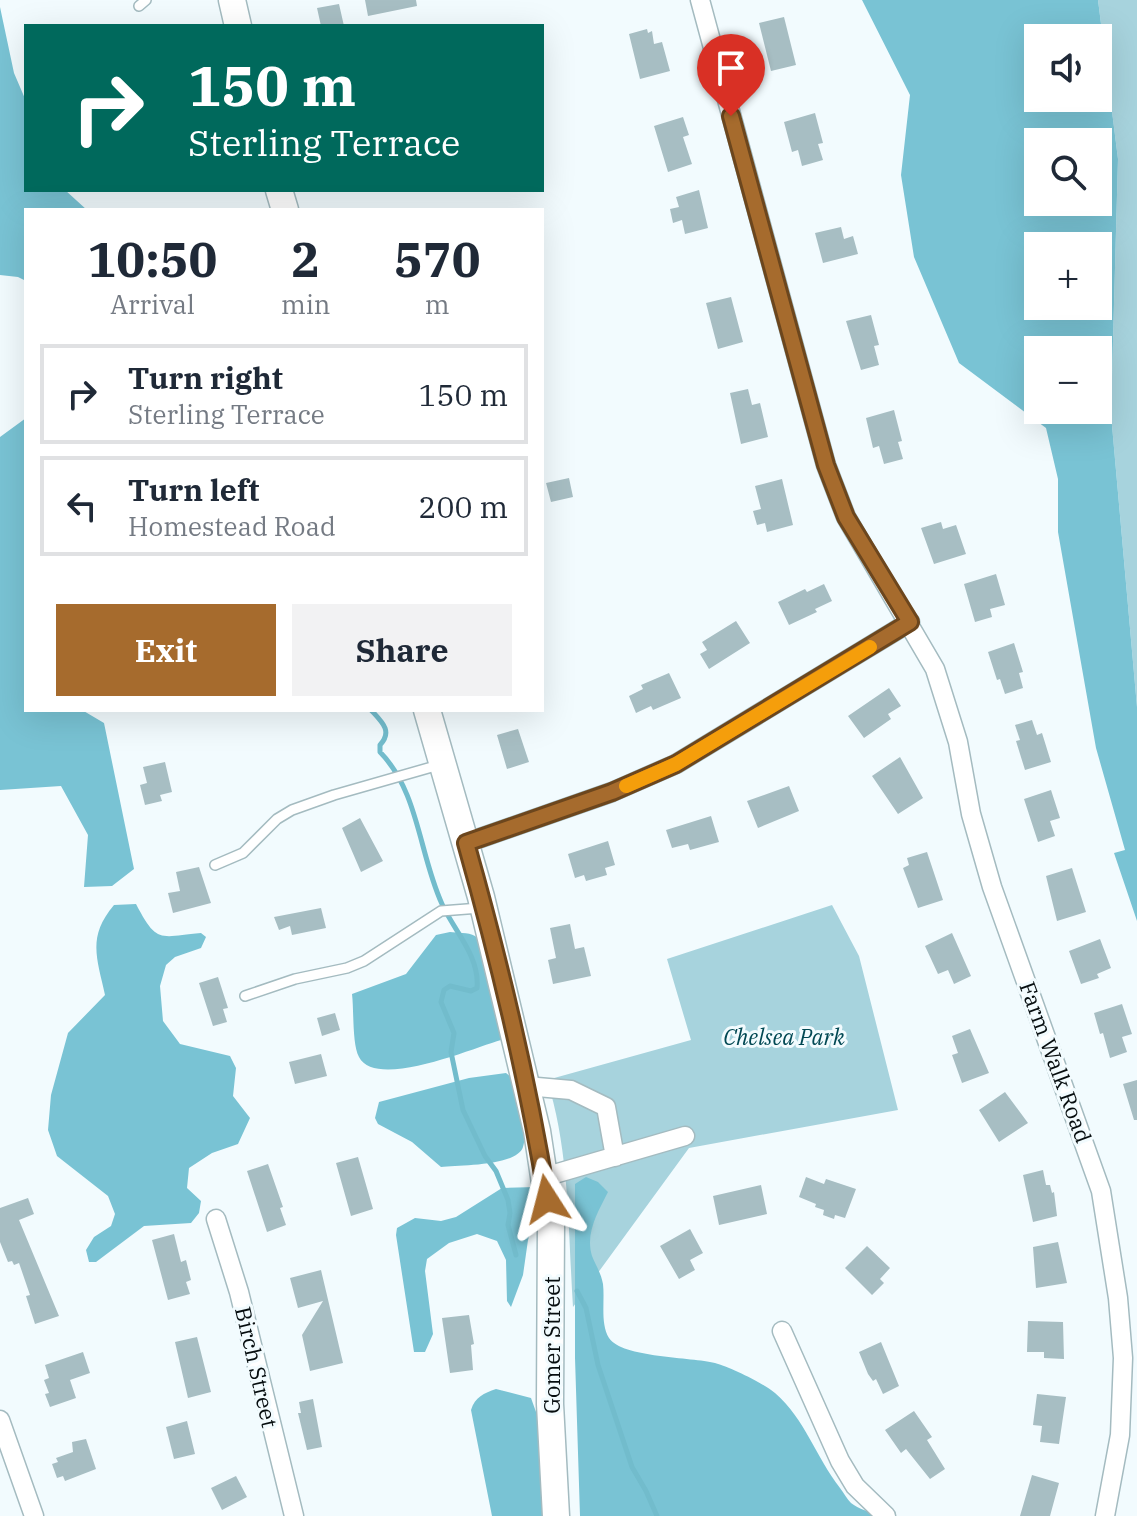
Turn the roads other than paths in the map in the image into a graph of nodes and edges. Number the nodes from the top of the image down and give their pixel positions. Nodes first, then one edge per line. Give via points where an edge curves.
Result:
1 (232, 0) edge
2 (700, 0) edge
3 (238, 24) edge
4 (910, 622) junction
5 (428, 712) edge
6 (443, 764) junction
7 (466, 843) junction
8 (215, 865) dead end
9 (484, 908) junction
10 (245, 996) dead end
11 (526, 1086) junction
12 (685, 1136) dead end
13 (615, 1157) junction
14 (544, 1177) junction
15 (216, 1219) dead end
16 (782, 1331) dead end
17 (0, 1420) edge
18 (34, 1516) edge
19 (294, 1516) edge
20 (556, 1516) edge
21 (886, 1516) edge
22 (1105, 1516) edge

1 - 3 street
2 - 4 street, Farm Walk Road via 826,465 846,517
4 - 7 street via 676,764
4 - 22 street, Farm Walk Road via 935,669 992,887 1101,1191 1123,1358 1120,1435
5 - 6 street, Gomer Street
6 - 7 street, Gomer Street
6 - 8 lane via 299,807 277,819 243,853
7 - 9 street, Gomer Street
9 - 10 lane via 441,911 364,961
9 - 11 street, Gomer Street
11 - 13 street via 571,1090 606,1107
11 - 14 street, Gomer Street
12 - 13 street
13 - 14 street
14 - 20 street, Gomer Street via 551,1222 550,1404
15 - 19 street, Birch Street
16 - 21 street via 840,1461 855,1486
17 - 18 street

